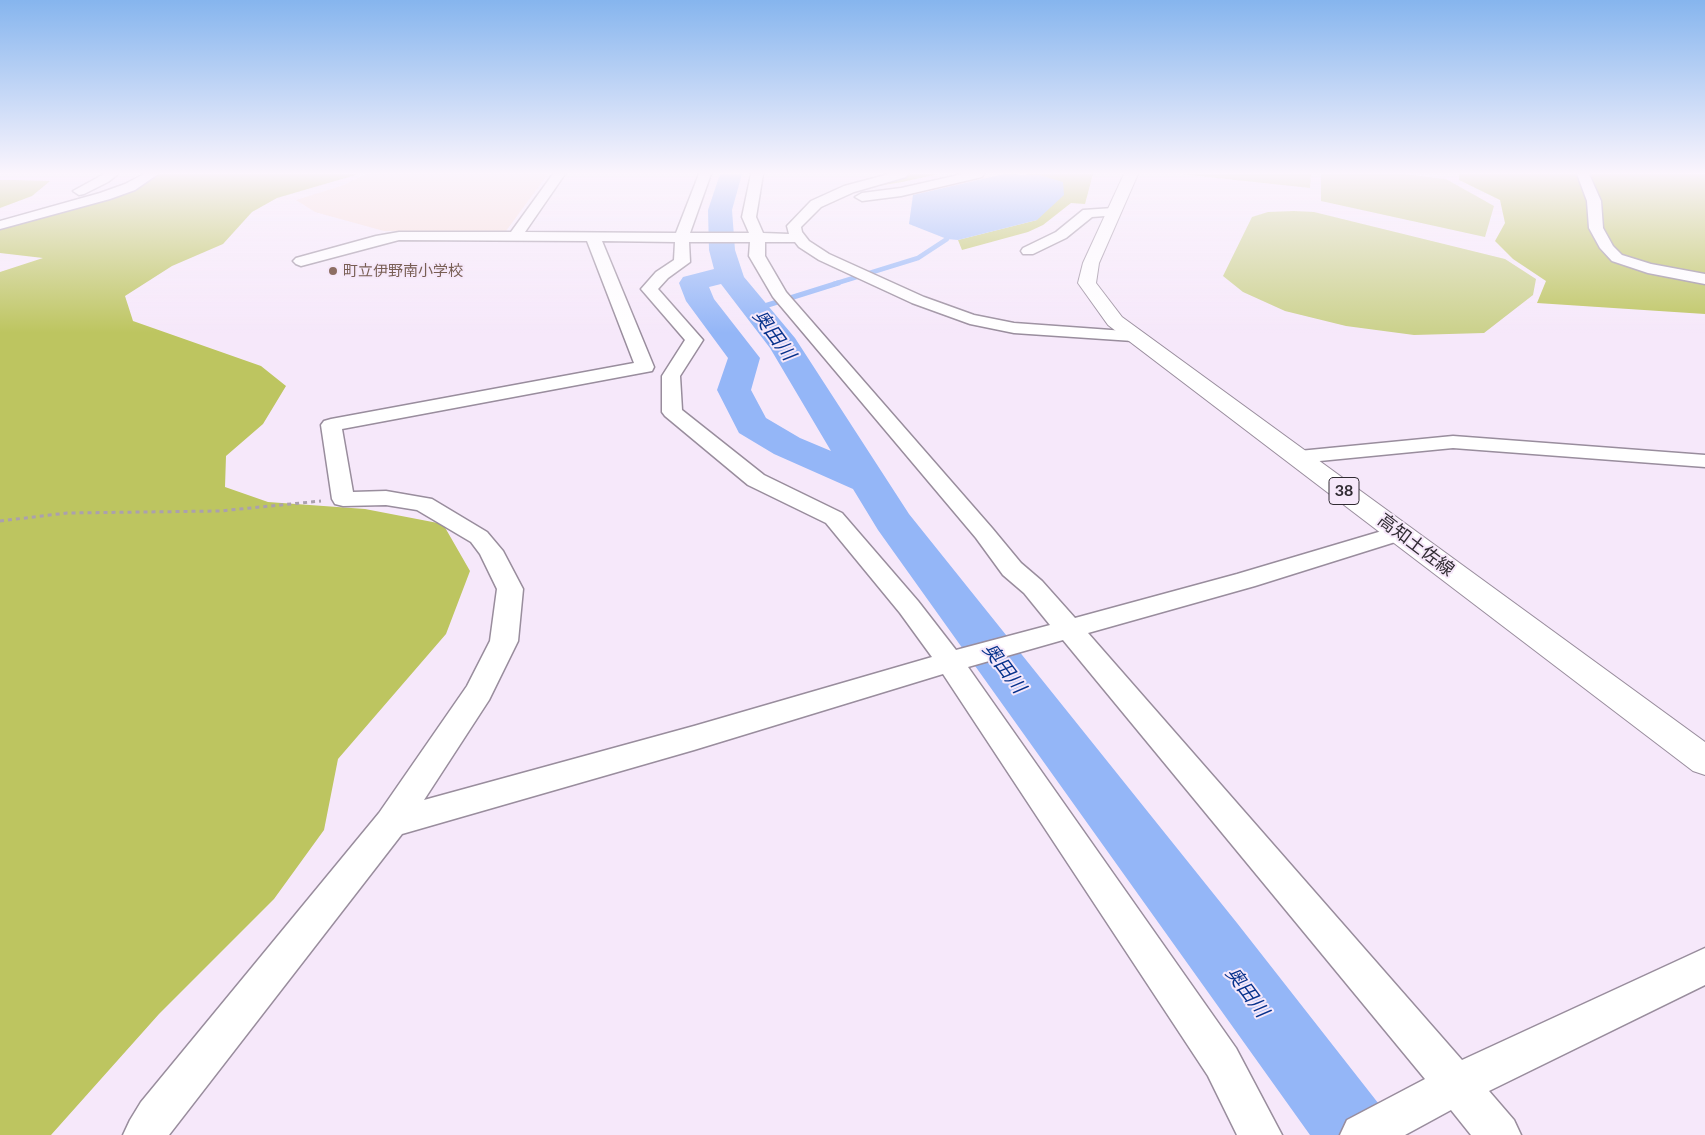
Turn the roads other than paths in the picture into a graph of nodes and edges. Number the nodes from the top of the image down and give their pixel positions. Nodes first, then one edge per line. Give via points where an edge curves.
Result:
1 (522, 227) edge
2 (685, 227) edge
3 (750, 227) edge
4 (794, 227) edge
5 (1054, 227) edge
6 (1071, 227) edge
7 (1107, 227) edge
8 (1596, 227) edge
9 (1029, 235) dead end
10 (514, 238) junction
11 (593, 238) junction
12 (682, 238) junction
13 (751, 238) junction
14 (800, 238) junction
15 (1028, 251) dead end
16 (301, 261) dead end
17 (1705, 279) edge
18 (1133, 336) junction
19 (1299, 457) junction
20 (1705, 461) edge
21 (1400, 533) junction
22 (1069, 630) junction
23 (950, 662) junction
24 (1705, 761) edge
25 (391, 822) junction
26 (1705, 966) edge
27 (1456, 1084) junction
28 (145, 1135) edge
29 (1260, 1135) edge
30 (1362, 1135) edge
31 (1499, 1135) edge

1 - 10 street
2 - 12 street
3 - 13 street
4 - 14 street
5 - 9 street
6 - 15 street
7 - 18 main road, 高知土佐線 / 38 via 1091,263 1087,283 1115,321
8 - 17 street via 1607,248 1617,258 1648,268
10 - 11 street
10 - 16 street via 399,236
11 - 12 street
11 - 25 street via 644,367 331,425 343,499 386,498 424,504 478,537 491,551 510,589 504,641 479,692
12 - 13 street
12 - 23 street via 682,262 662,275 649,289 694,340 671,376 672,412 756,480 834,518 909,607
13 - 14 street
13 - 22 street via 757,256 779,294 1012,569
14 - 18 street via 824,257 918,300 970,319 1014,328
18 - 19 main road, 高知土佐線 / 38
19 - 20 street via 1453,442
19 - 21 main road, 高知土佐線 / 38
21 - 22 street
21 - 24 main road, 高知土佐線 / 38
22 - 23 street
22 - 27 street
23 - 25 street via 694,738
23 - 29 street via 1222,1062
25 - 28 street
26 - 27 street
27 - 30 street
27 - 31 street

